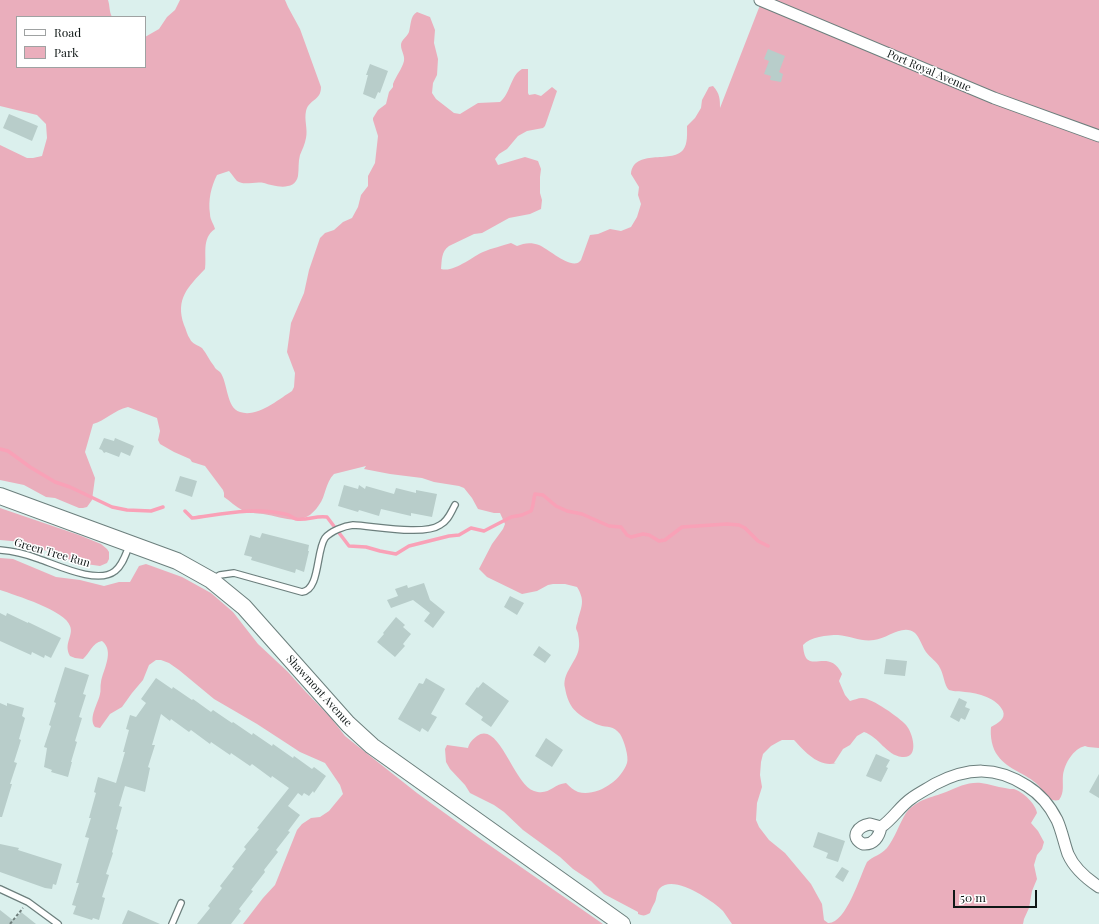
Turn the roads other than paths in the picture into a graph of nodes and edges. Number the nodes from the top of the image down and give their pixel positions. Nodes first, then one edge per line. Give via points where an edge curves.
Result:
1 (760, 0) edge
2 (1099, 136) edge
3 (0, 496) edge
4 (455, 505) dead end
5 (130, 544) junction
6 (0, 550) edge
7 (211, 580) junction
8 (881, 827) dead end
9 (1099, 887) edge
10 (0, 889) edge
11 (181, 902) dead end
12 (58, 924) edge
13 (172, 924) edge
14 (622, 924) edge

1 - 2 street, Port Royal Avenue via 994,98
3 - 5 main road, Shawmont Avenue
4 - 7 lane via 440,526 427,530 361,525 345,526 328,535 322,544 312,585 306,591 234,573 220,575
5 - 6 lane, Green Tree Run via 116,571 104,576 82,573 24,554
5 - 7 main road, Shawmont Avenue via 177,561
7 - 14 main road, Shawmont Avenue via 244,607 348,724 372,746
8 - 9 street via 910,799 941,781 969,772 995,772 1020,781 1045,802 1056,819 1074,864
10 - 12 lane via 28,902
11 - 13 lane

